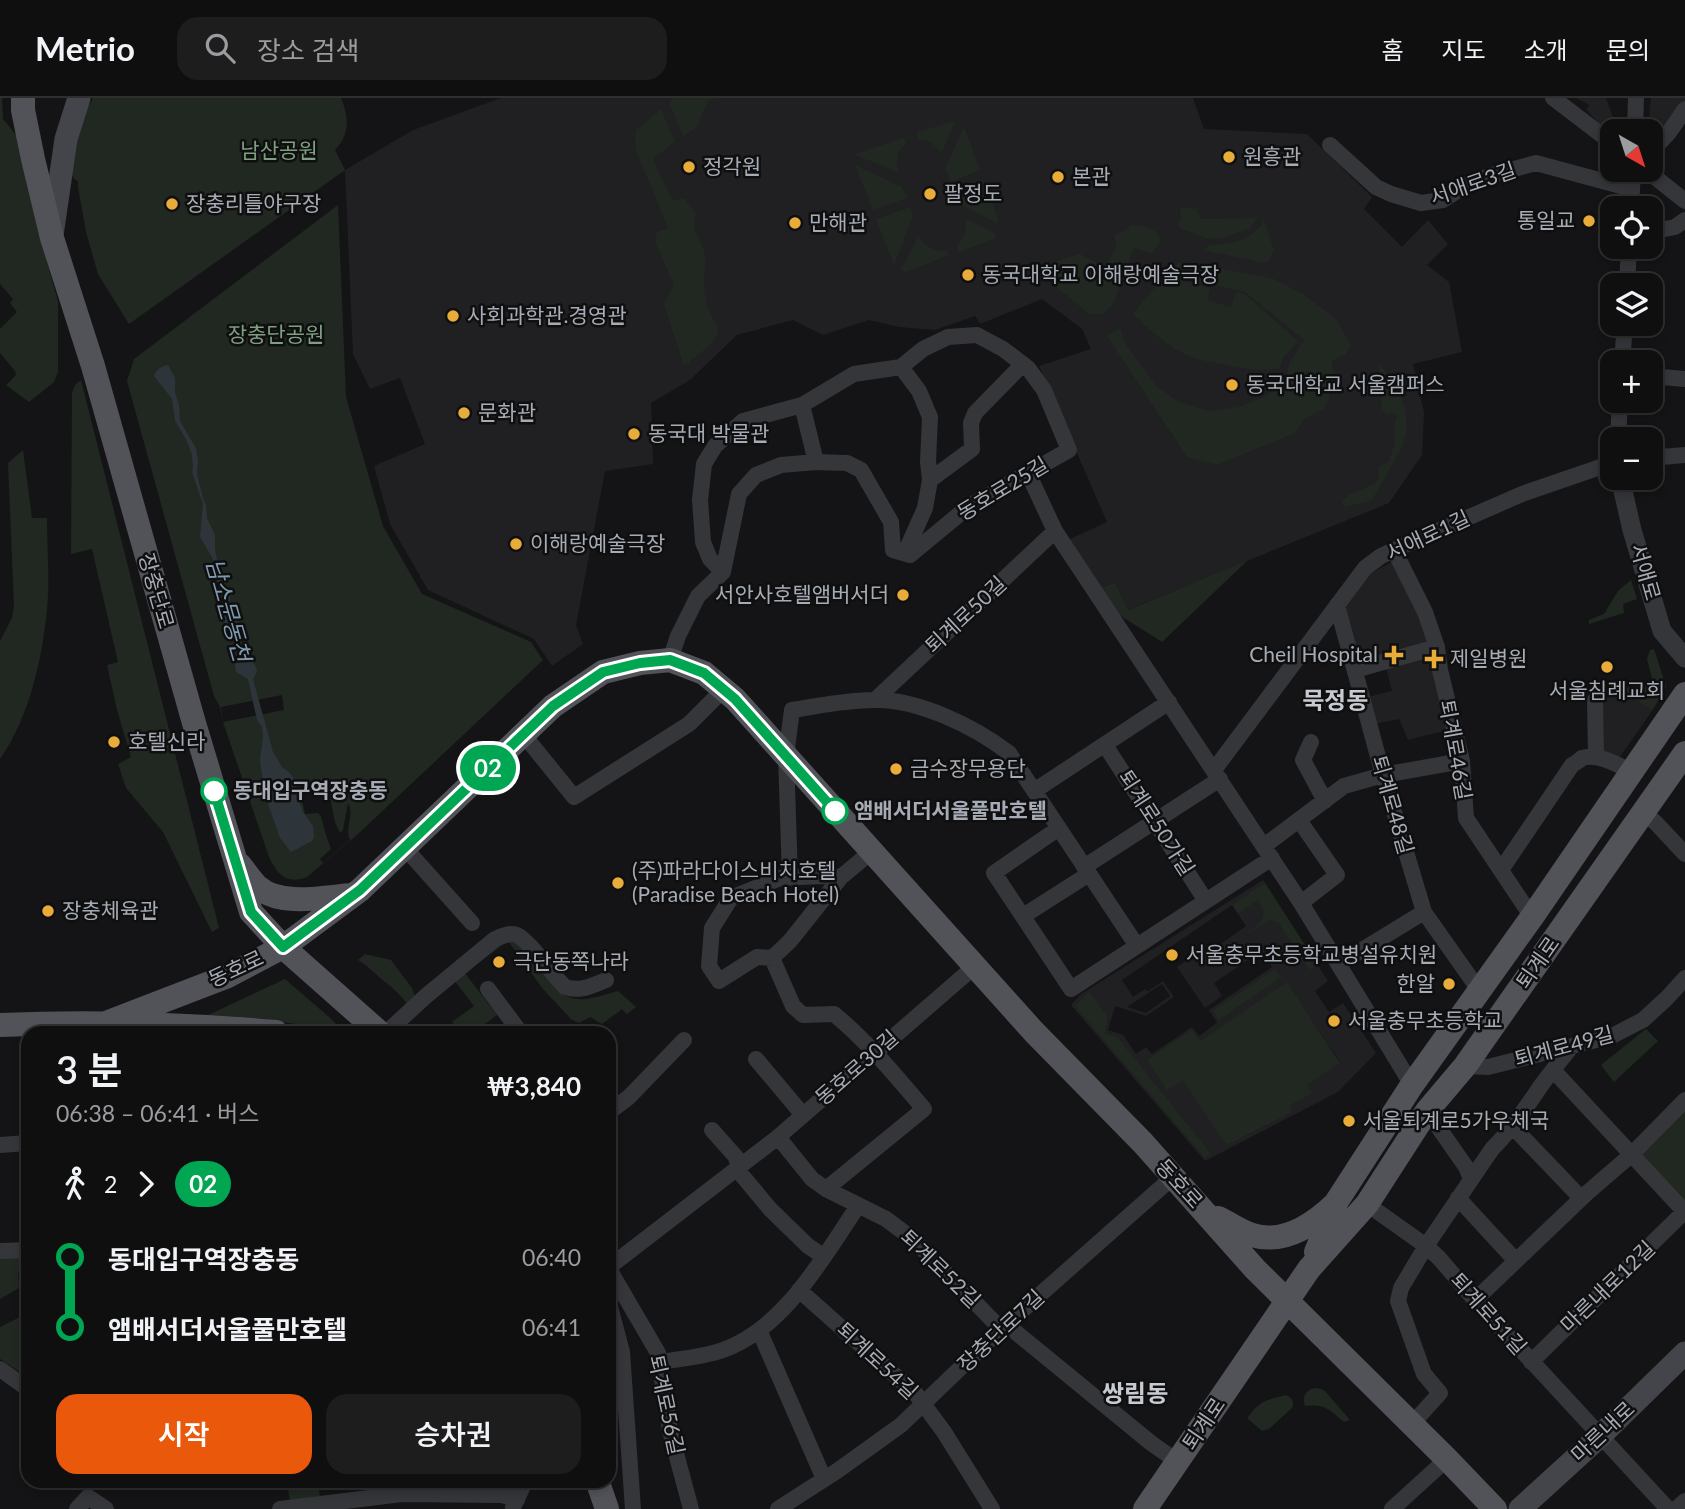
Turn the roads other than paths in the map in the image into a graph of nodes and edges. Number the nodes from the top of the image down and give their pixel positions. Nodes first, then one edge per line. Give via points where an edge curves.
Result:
1 (79, 98) edge
2 (1553, 98) edge
3 (1636, 98) edge
4 (28, 102) edge
5 (1685, 109) edge
6 (1635, 119) edge
7 (1600, 134) edge
8 (1663, 140) edge
9 (1330, 145) dead end
10 (1632, 182) edge
11 (1661, 182) edge
12 (1632, 189) junction
13 (1632, 196) edge
14 (1685, 201) edge
15 (1685, 220) edge
16 (1663, 229) edge
17 (52, 238) junction
18 (1023, 364) junction
19 (901, 367) junction
20 (1663, 377) edge
21 (1685, 379) edge
22 (802, 405) junction
23 (1685, 455) edge
24 (1663, 457) edge
25 (817, 462) junction
26 (1600, 467) edge
27 (1028, 473) junction
28 (930, 480) junction
29 (1623, 490) edge
30 (1055, 531) junction
31 (1394, 550) junction
32 (905, 553) junction
33 (723, 572) junction
34 (1337, 605) junction
35 (1437, 648) junction
36 (1685, 658) edge
37 (670, 660) junction
38 (1355, 670) junction
39 (723, 690) junction
40 (1685, 694) edge
41 (876, 699) junction
42 (1595, 700) dead end
43 (1169, 702) junction
44 (523, 734) junction
45 (1311, 742) dead end
46 (1105, 745) junction
47 (1685, 753) edge
48 (786, 756) junction
49 (1596, 757) junction
50 (1462, 761) junction
51 (1632, 772) junction
52 (1217, 774) junction
53 (1383, 775) junction
54 (1034, 790) junction
55 (1325, 801) junction
56 (1644, 814) junction
57 (1299, 820) junction
58 (1154, 821) junction
59 (1059, 828) junction
60 (404, 847) junction
61 (871, 852) junction
62 (1268, 852) junction
63 (1685, 854) edge
64 (235, 859) junction
65 (1501, 870) junction
66 (1087, 871) junction
67 (790, 877) junction
68 (841, 877) junction
69 (356, 892) junction
70 (1206, 901) junction
71 (1301, 902) junction
72 (1424, 912) junction
73 (1023, 916) junction
74 (1532, 916) junction
75 (472, 923) dead end
76 (1137, 946) junction
77 (283, 947) junction
78 (772, 958) junction
79 (1339, 964) junction
80 (974, 967) junction
81 (1685, 978) edge
82 (606, 981) dead end
83 (488, 989) dead end
84 (1479, 990) junction
85 (106, 1023) junction
86 (0, 1025) edge
87 (151, 1026) edge
88 (372, 1026) edge
89 (394, 1026) edge
90 (516, 1026) edge
91 (684, 1040) dead end
92 (1571, 1047) junction
93 (876, 1053) junction
94 (756, 1059) dead end
95 (1465, 1066) junction
96 (1553, 1070) junction
97 (1412, 1085) junction
98 (1685, 1100) edge
99 (616, 1107) edge
100 (1427, 1111) junction
101 (803, 1115) junction
102 (1513, 1127) junction
103 (712, 1130) dead end
104 (778, 1137) junction
105 (21, 1144) edge
106 (0, 1145) edge
107 (1631, 1155) junction
108 (738, 1167) junction
109 (1173, 1177) junction
110 (1471, 1179) junction
111 (826, 1189) junction
112 (1458, 1198) junction
113 (1581, 1198) junction
114 (1338, 1201) junction
115 (1367, 1204) junction
116 (858, 1206) junction
117 (1202, 1209) junction
118 (1685, 1212) edge
119 (1426, 1246) junction
120 (21, 1250) edge
121 (0, 1251) edge
122 (823, 1256) junction
123 (1517, 1261) junction
124 (616, 1263) edge
125 (1309, 1269) junction
126 (616, 1280) edge
127 (799, 1290) junction
128 (1287, 1300) junction
129 (1475, 1300) junction
130 (616, 1329) edge
131 (1001, 1329) junction
132 (759, 1330) junction
133 (1685, 1353) edge
134 (659, 1362) junction
135 (1531, 1362) junction
136 (0, 1369) edge
137 (21, 1384) edge
138 (923, 1404) junction
139 (1404, 1417) junction
140 (1599, 1437) junction
141 (1447, 1459) junction
142 (1178, 1462) junction
143 (824, 1479) junction
144 (522, 1488) edge
145 (600, 1488) edge
146 (440, 1494) junction
147 (1685, 1501) edge
148 (514, 1504) edge
149 (1491, 1505) edge
150 (1152, 1506) edge
151 (77, 1509) edge
152 (106, 1509) edge
153 (279, 1509) edge
154 (425, 1509) edge
155 (607, 1509) edge
156 (633, 1509) edge
157 (691, 1509) edge
158 (778, 1509) edge
159 (992, 1509) edge
160 (1392, 1509) edge
161 (1518, 1509) edge
162 (1668, 1509) edge
163 (1676, 1509) edge

1 - 17 main road via 66,139
2 - 7 street
3 - 6 street
4 - 17 main road, 장충단로
5 - 8 street
9 - 12 street, 서애로3길 via 1376,187 1421,203 1443,200 1466,185 1536,163
10 - 12 street
11 - 14 street
12 - 13 street
15 - 16 street
17 - 64 main road, 장충단로
18 - 19 street via 977,335 948,337
18 - 27 street, 동호로25길 via 1044,390 1069,450
18 - 28 street via 975,412 972,449
19 - 22 street via 854,374
19 - 28 street, 동호로25길 via 919,391 930,417
20 - 21 street
22 - 25 street
22 - 33 street via 743,421 715,446 704,464 700,500 703,542 710,559
23 - 24 street
25 - 32 street via 847,463 861,470 891,522 893,550
25 - 33 street via 768,470 756,475 739,494
26 - 31 street, 서애로1길 via 1522,494
27 - 30 street
27 - 32 street, 동호로25길 via 968,507 911,555
28 - 32 street, 동호로25길 via 925,509
29 - 36 street, 서애로 via 1662,631
30 - 41 street, 퇴계로50길
30 - 43 street
31 - 34 street, 서애로1길 via 1365,568
31 - 35 street, 퇴계로46길
33 - 37 street via 698,596
34 - 38 street, 퇴계로48길
34 - 52 street, 서애로1길
35 - 38 street
35 - 50 street, 퇴계로46길
37 - 39 main road, 동호로 via 704,673
37 - 44 main road, 동호로 via 603,672 553,706
38 - 53 street, 퇴계로48길
39 - 44 street via 689,724 574,797
39 - 48 main road, 동호로
40 - 51 main road, 퇴계로
41 - 48 street via 792,710
41 - 54 street via 927,709 994,742 1009,753
42 - 49 street
43 - 46 street
43 - 52 street
44 - 60 main road, 동호로
45 - 55 street via 1303,760
46 - 54 street
46 - 58 street, 퇴계로50가길
47 - 56 main road, 퇴계로
48 - 61 main road, 동호로
48 - 67 street
49 - 51 street
49 - 65 street via 1581,758 1572,765
50 - 53 street
50 - 65 street, 퇴계로46길 via 1466,818
51 - 74 main road, 퇴계로
52 - 58 street
52 - 62 street
53 - 55 street via 1344,786
53 - 72 street, 퇴계로48길
54 - 59 street
55 - 57 street
56 - 63 street
56 - 95 main road, 퇴계로
57 - 62 street
57 - 71 street via 1337,875
58 - 66 street
58 - 70 street, 퇴계로50가길
59 - 66 street
59 - 73 street via 994,873
60 - 69 main road, 동호로
60 - 75 street
61 - 68 street
61 - 80 main road, 동호로
62 - 70 street
62 - 71 street
64 - 69 main road via 258,888 272,896 302,900
64 - 77 main road, 장충단로 via 251,912
65 - 74 street, 퇴계로46길
66 - 73 street
66 - 76 street
67 - 68 street
67 - 78 street via 731,898 712,928 709,966 719,981 757,957
68 - 78 street
69 - 77 main road, 동호로
70 - 76 street
71 - 79 street
72 - 79 street
72 - 84 street, 퇴계로48길
73 - 76 street via 1071,989
74 - 84 main road, 퇴계로
77 - 85 main road, 동호로 via 228,976
77 - 88 main road, 장충단로
78 - 93 street via 793,1006 803,1015 834,1014
79 - 97 street
80 - 93 street, 동호로30길
80 - 109 main road, 동호로
81 - 92 street, 퇴계로49길 via 1643,1020 1612,1036
82 - 89 street via 584,989 565,987 523,939 504,935
83 - 90 street
84 - 97 main road, 퇴계로
85 - 86 main road, 동호로
85 - 87 main road
91 - 99 street
92 - 95 street, 퇴계로49길 via 1488,1067
92 - 96 street
93 - 101 street, 동호로30길
93 - 111 street via 924,1109
94 - 101 street
95 - 100 main road, 퇴계로
96 - 102 street
96 - 107 street, 마른내로12길
97 - 114 main road, 퇴계로
98 - 107 street
100 - 110 street
100 - 115 main road, 퇴계로
101 - 104 street, 동호로30길
102 - 110 street
102 - 113 street
103 - 108 street via 736,1157
104 - 108 street, 동호로30길
104 - 111 street, 퇴계로52길 via 812,1179
105 - 106 street
107 - 113 street
107 - 118 street, 마른내로12길
108 - 122 street via 787,1227
108 - 124 street, 동호로30길
109 - 117 main road, 동호로
109 - 131 street, 장충단로7길
110 - 112 street
111 - 116 street, 퇴계로52길
112 - 119 street
112 - 123 street
113 - 123 street
114 - 117 main road via 1303,1230 1263,1237
114 - 125 main road, 퇴계로
115 - 119 street, 퇴계로51길
115 - 125 main road, 퇴계로
116 - 122 street
116 - 131 street, 퇴계로52길 via 914,1240
117 - 128 main road, 동호로
118 - 135 street, 마른내로12길
119 - 129 street, 퇴계로51길
119 - 139 street via 1398,1301 1424,1374 1440,1393
120 - 121 street
122 - 127 street
123 - 129 street
125 - 128 main road, 퇴계로
126 - 134 street, 퇴계로56길
127 - 132 street via 787,1307
127 - 138 street, 퇴계로54길
128 - 139 main road, 동호로
128 - 142 main road, 퇴계로
129 - 135 street, 퇴계로51길
130 - 156 street via 622,1352
131 - 138 street, 장충단로7길
131 - 142 street, 퇴계로52길 via 1013,1330
132 - 134 street via 724,1350
132 - 143 street
133 - 140 main road, 마른내로
134 - 157 street, 퇴계로56길 via 670,1431
135 - 140 street, 퇴계로51길
136 - 137 street
138 - 143 street, 장충단로7길
138 - 159 street, 퇴계로54길
139 - 141 main road, 동호로
140 - 161 main road, 마른내로
140 - 162 street, 퇴계로51길
141 - 149 main road, 동호로
141 - 160 street
142 - 150 main road, 퇴계로
143 - 158 street, 장충단로7길
144 - 148 street
145 - 155 main road
146 - 148 street via 502,1495
146 - 153 street via 402,1494
146 - 154 street
147 - 163 street
149 - 161 main road
151 - 152 street via 88,1497

